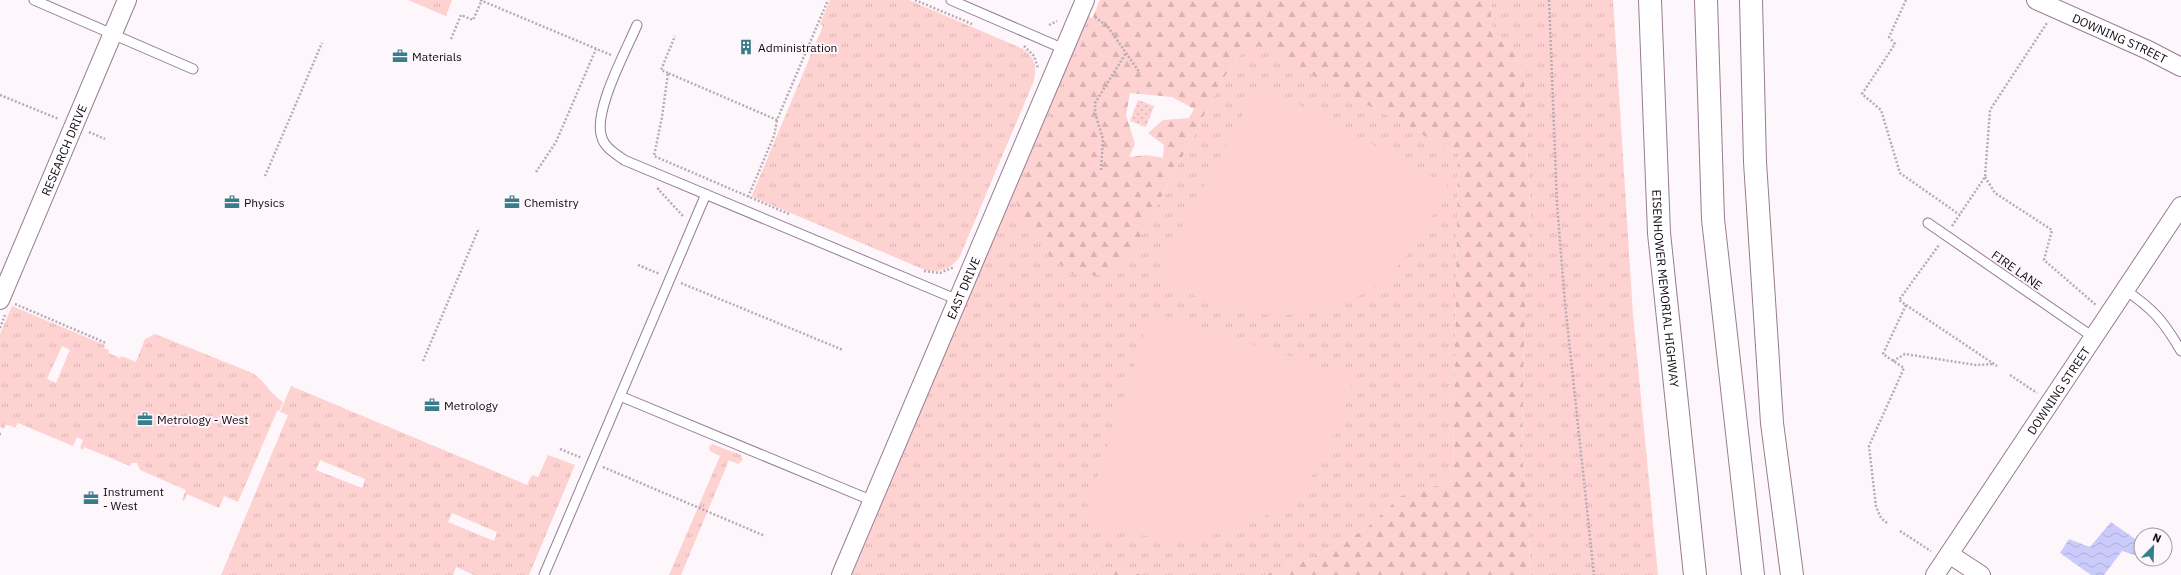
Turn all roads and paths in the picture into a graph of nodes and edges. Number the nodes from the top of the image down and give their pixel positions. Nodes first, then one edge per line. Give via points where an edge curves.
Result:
1 (34, 0) edge
2 (126, 0) edge
3 (481, 0) edge
4 (828, 0) edge
5 (915, 0) edge
6 (951, 0) edge
7 (1549, 0) edge
8 (1650, 0) edge
9 (1706, 0) edge
10 (1713, 0) edge
11 (1751, 0) edge
12 (1906, 0) edge
13 (2036, 0) edge
14 (1088, 8) edge
15 (2056, 9) junction
16 (637, 25) dead end
17 (974, 25) dead end
18 (112, 34) junction
19 (676, 36) dead end
20 (451, 39) dead end
21 (322, 43) dead end
22 (1018, 43) dead end
23 (596, 49) junction
24 (1064, 49) junction
25 (1126, 53) junction
26 (622, 60) junction
27 (1709, 67) junction
28 (2181, 67) edge
29 (194, 68) dead end
30 (668, 73) junction
31 (1038, 73) dead end
32 (1140, 73) dead end
33 (0, 95) edge
34 (60, 120) dead end
35 (777, 120) junction
36 (84, 130) dead end
37 (105, 139) dead end
38 (1101, 170) dead end
39 (536, 172) dead end
40 (265, 176) dead end
41 (1985, 177) junction
42 (706, 194) junction
43 (748, 197) junction
44 (2181, 206) edge
45 (1960, 215) junction
46 (796, 217) dead end
47 (1928, 223) dead end
48 (479, 228) dead end
49 (1946, 235) junction
50 (958, 264) dead end
51 (638, 265) dead end
52 (921, 270) dead end
53 (662, 275) dead end
54 (678, 281) dead end
55 (2124, 289) junction
56 (958, 300) junction
57 (5, 301) edge
58 (1906, 305) junction
59 (2107, 315) junction
60 (2093, 337) junction
61 (106, 343) dead end
62 (844, 350) dead end
63 (2181, 351) edge
64 (423, 361) dead end
65 (1893, 361) junction
66 (1994, 364) junction
67 (1997, 366) dead end
68 (2010, 375) dead end
69 (620, 396) junction
70 (2050, 402) junction
71 (560, 449) dead end
72 (584, 459) dead end
73 (600, 466) dead end
74 (873, 501) junction
75 (1887, 522) dead end
76 (1900, 531) dead end
77 (765, 536) dead end
78 (1943, 563) edge
79 (544, 575) edge
80 (841, 575) edge
81 (1594, 575) edge
82 (1695, 575) edge
83 (1753, 575) edge
84 (1792, 575) edge
85 (1981, 575) edge

1 - 18 lane
2 - 18 street, RESEARCH DRIVE
3 - 20 path via 473,20 461,15
3 - 23 path
4 - 35 path
5 - 17 path
6 - 24 lane
7 - 81 path via 1557,204 1564,303
8 - 82 highway, EISENHOWER MEMORIAL HIGHWAY via 1659,233
9 - 27 highway
10 - 27 highway
11 - 84 highway via 1755,162 1772,415
12 - 45 path via 1889,37 1895,44 1862,94 1881,110 1900,172
13 - 15 street, DOWNING STREET
14 - 24 street, EAST DRIVE
14 - 25 path via 1108,27
15 - 28 street, DOWNING STREET
15 - 41 path via 1990,110
16 - 26 lane
18 - 29 lane
18 - 57 street, RESEARCH DRIVE
19 - 30 path via 661,70
21 - 40 path
22 - 31 path via 1034,56
23 - 26 path
23 - 39 path via 556,142
24 - 56 street, EAST DRIVE
25 - 32 path
25 - 38 path via 1095,103 1095,113 1103,139
26 - 42 lane via 601,110 599,125 602,139 610,150 624,160
27 - 83 highway via 1713,219
30 - 35 path
30 - 43 path via 654,156
33 - 34 path
35 - 43 path via 774,136
36 - 37 path
41 - 45 path
41 - 59 path via 1995,193 2052,230 2044,260
42 - 56 lane
42 - 69 lane
43 - 46 path
44 - 55 street, DOWNING STREET
45 - 49 path
47 - 49 lane, FIRE LANE
48 - 64 path
49 - 58 path via 1900,300
49 - 60 lane, FIRE LANE
50 - 52 path via 940,273
51 - 53 path
54 - 62 path
55 - 59 street, DOWNING STREET
55 - 63 lane via 2150,307 2168,328
56 - 74 street, EAST DRIVE
57 - 61 path
58 - 65 path via 1883,354
58 - 66 path
59 - 60 street, DOWNING STREET
60 - 70 street, DOWNING STREET
65 - 66 path via 1905,354 1976,365
65 - 75 path via 1904,368 1869,446 1876,507 1881,518
66 - 67 path
68 - 70 path
69 - 74 lane
69 - 79 lane
70 - 78 street, DOWNING STREET
71 - 72 path
73 - 77 path
74 - 80 street, EAST DRIVE
76 - 78 path
78 - 85 street

